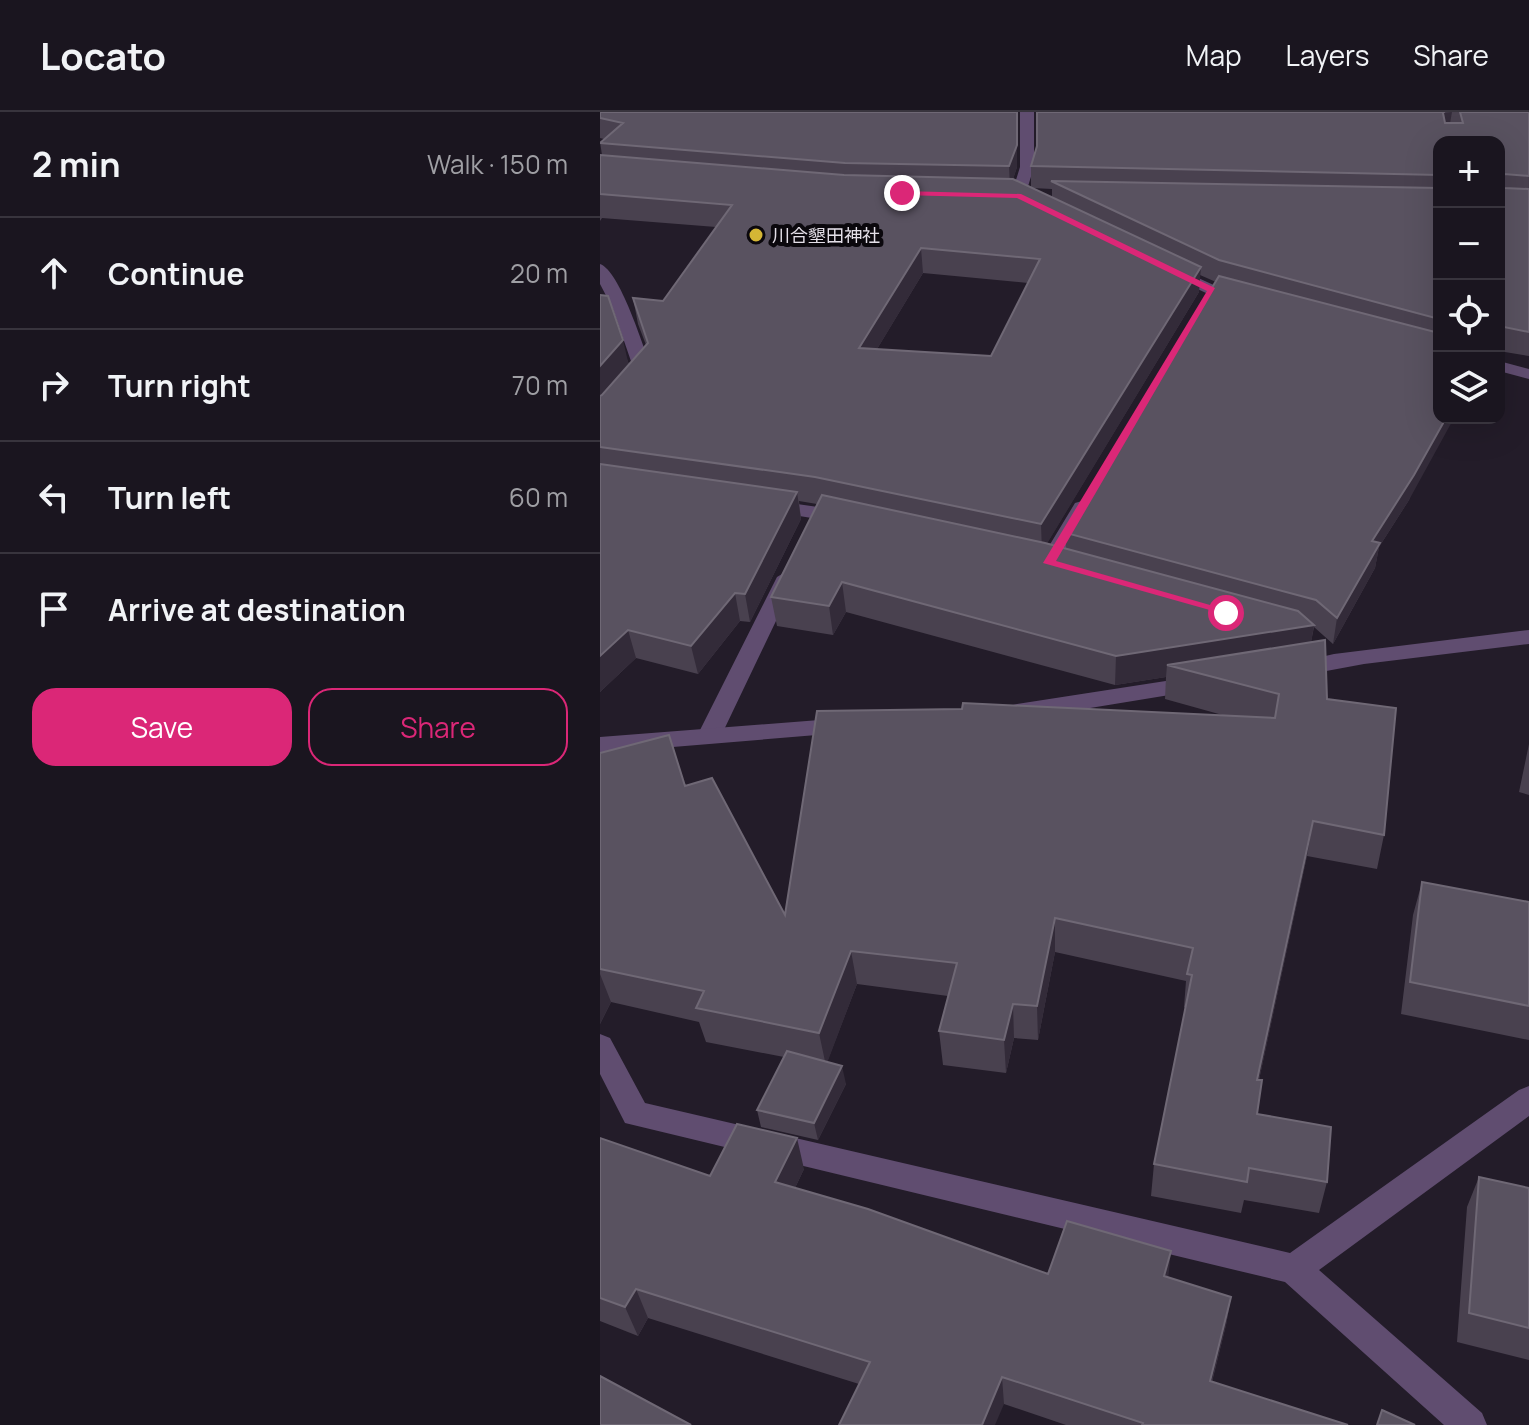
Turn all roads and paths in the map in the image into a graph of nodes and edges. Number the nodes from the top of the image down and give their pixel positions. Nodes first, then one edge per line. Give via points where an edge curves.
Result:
1 (1027, 112) edge
2 (1022, 198) edge
3 (1156, 263) edge
4 (600, 269) edge
5 (1214, 295) edge
6 (1505, 368) edge
7 (636, 373) edge
8 (1529, 374) edge
9 (1090, 495) edge
10 (755, 504) edge
11 (820, 519) edge
12 (797, 555) edge
13 (1022, 558) edge
14 (1529, 637) edge
15 (1314, 642) edge
16 (1334, 661) junction
17 (1265, 674) edge
18 (1220, 681) edge
19 (991, 714) edge
20 (866, 724) edge
21 (709, 736) junction
22 (600, 745) edge
23 (600, 1046) edge
24 (1529, 1099) edge
25 (1294, 1269) junction
26 (1470, 1425) edge

1 - 2 street
3 - 5 street
4 - 7 street via 621,309
6 - 8 street
9 - 13 street via 1056,565
10 - 11 street
12 - 21 street
14 - 16 street
15 - 16 street
16 - 17 street via 1356,660
18 - 19 street
20 - 21 street
21 - 22 street
23 - 25 street via 635,1114
24 - 25 street
25 - 26 street

